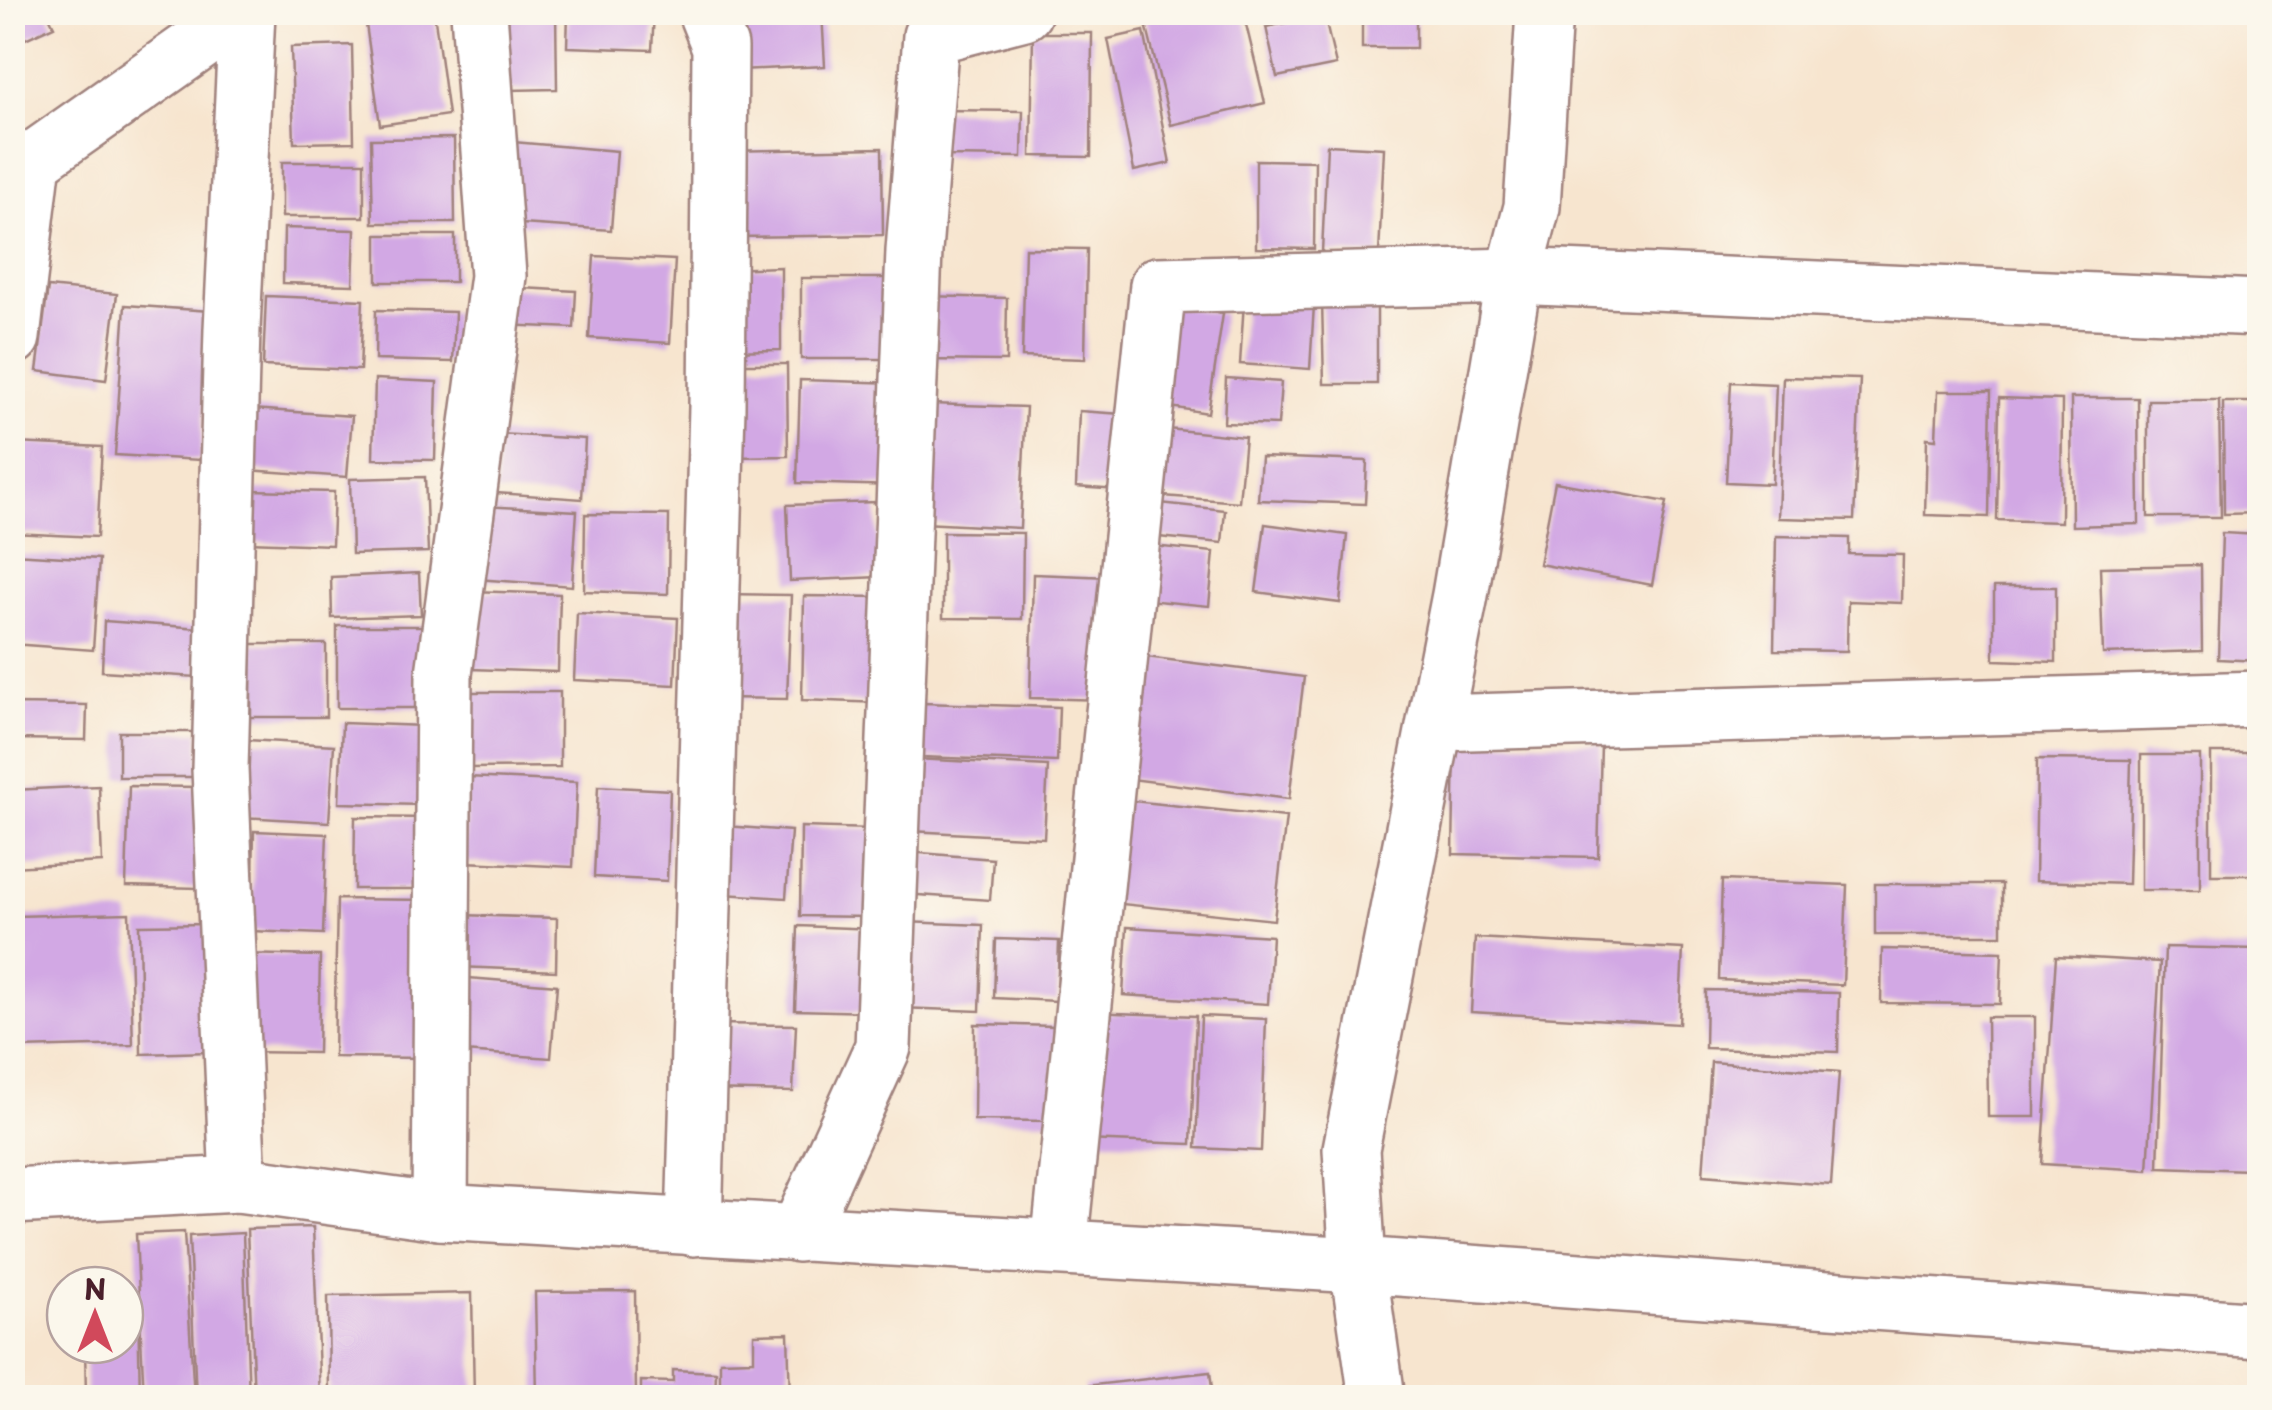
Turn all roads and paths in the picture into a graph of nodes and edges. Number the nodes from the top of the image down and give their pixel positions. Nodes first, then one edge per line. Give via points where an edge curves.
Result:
1 (245, 12) edge
2 (479, 12) edge
3 (706, 12) edge
4 (1024, 12) edge
5 (1544, 12) edge
6 (926, 24) edge
7 (23, 168) edge
8 (1514, 276) junction
9 (2260, 308) edge
10 (12, 337) edge
11 (2260, 700) edge
12 (1436, 723) junction
13 (238, 1184) junction
14 (13, 1191) edge
15 (440, 1212) junction
16 (694, 1228) junction
17 (798, 1234) junction
18 (1059, 1247) junction
19 (1358, 1265) junction
20 (2260, 1330) edge
21 (1378, 1398) edge

1 - 7 street
1 - 13 street via 220,770
2 - 15 street via 498,276 444,674
3 - 16 street via 720,47 717,388
4 - 6 street
5 - 8 street via 1532,207
6 - 17 street via 883,1047
7 - 10 street
8 - 9 street
8 - 12 street
8 - 18 street via 1158,286
11 - 12 street
12 - 19 street via 1351,1150
13 - 14 street
13 - 15 street
15 - 16 street
16 - 17 street
17 - 18 street
18 - 19 street
19 - 20 street
19 - 21 street

